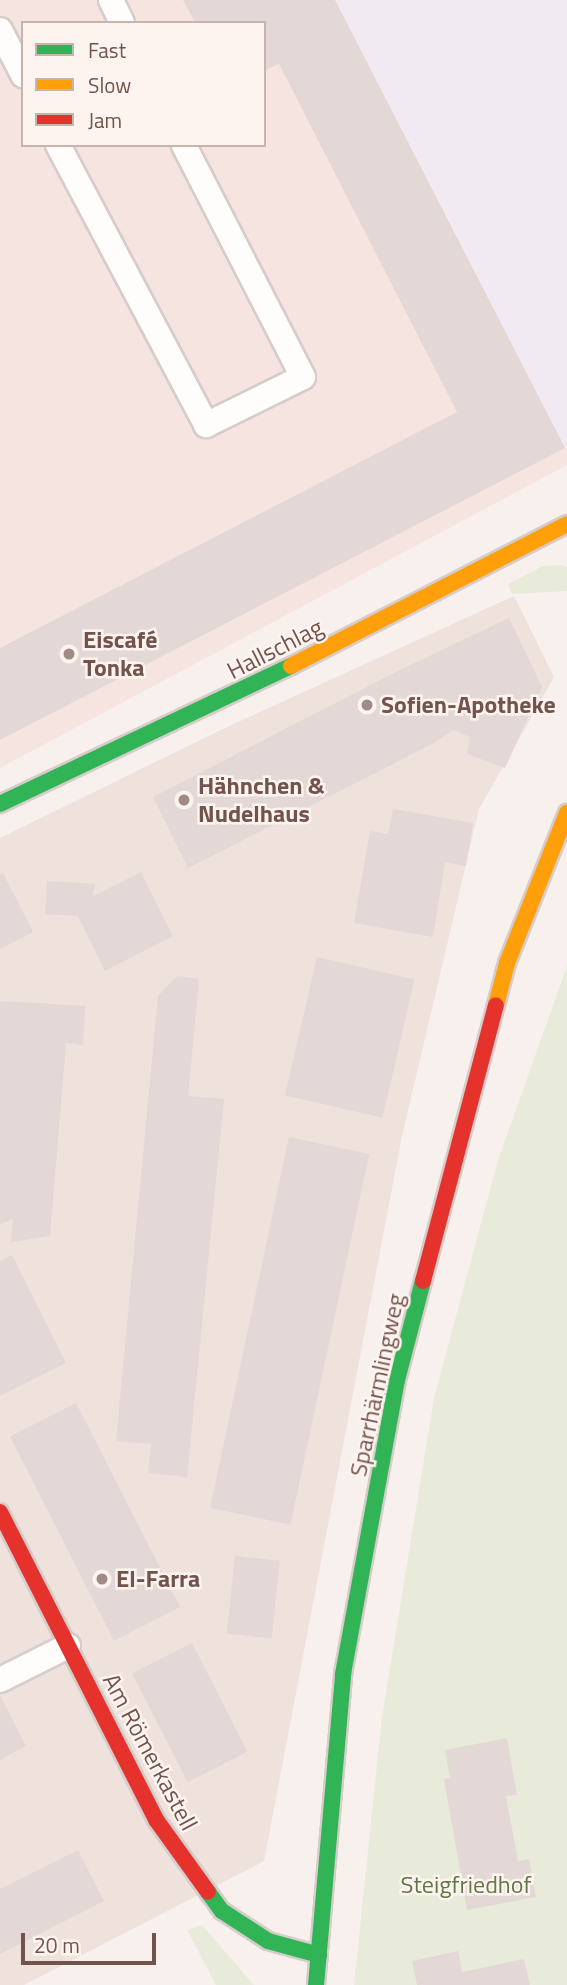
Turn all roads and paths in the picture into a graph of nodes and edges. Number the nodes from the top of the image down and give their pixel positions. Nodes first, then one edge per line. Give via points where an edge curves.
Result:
1 (111, 0) edge
2 (121, 21) edge
3 (0, 30) edge
4 (21, 71) edge
5 (59, 147) edge
6 (185, 147) edge
7 (567, 524) edge
8 (0, 804) edge
9 (567, 813) edge
10 (0, 1512) edge
11 (68, 1646) junction
12 (0, 1680) edge
13 (319, 1955) junction
14 (316, 1985) edge

1 - 2 lane
3 - 4 lane
5 - 6 lane via 206,425 303,377
7 - 8 street, Hallschlag via 225,700
9 - 13 street, Sparrhärmlingweg via 507,963 397,1380 343,1674
10 - 11 street, Am Römerkastell
11 - 12 lane
11 - 13 street, Am Römerkastell via 157,1821 222,1911 268,1941
13 - 14 street, Sparrhärmlingweg

